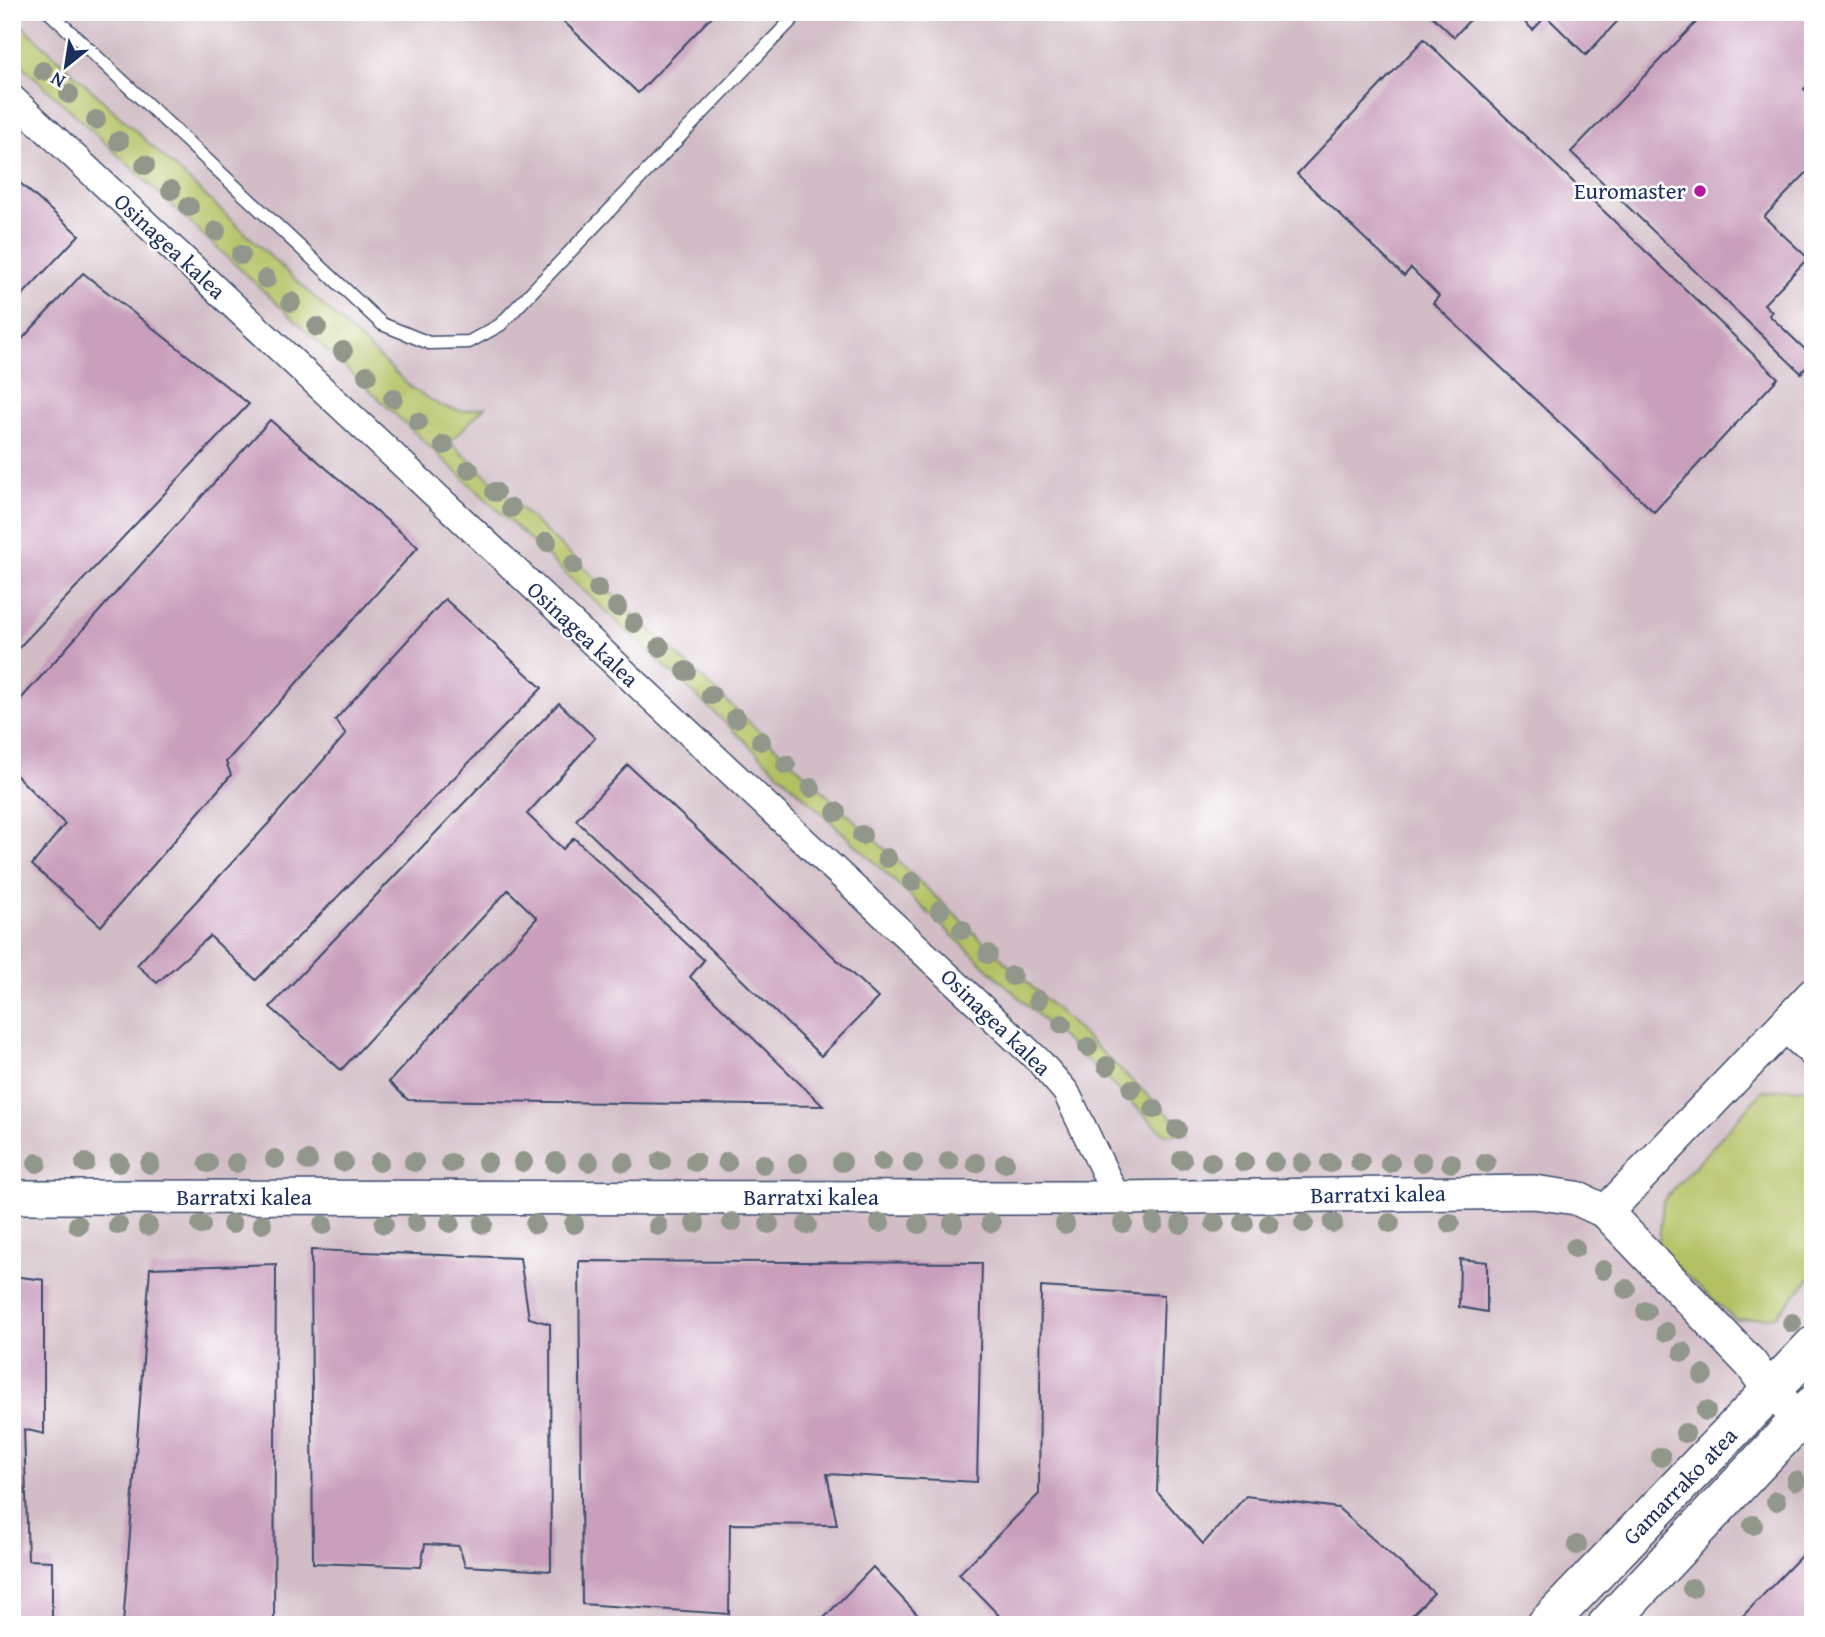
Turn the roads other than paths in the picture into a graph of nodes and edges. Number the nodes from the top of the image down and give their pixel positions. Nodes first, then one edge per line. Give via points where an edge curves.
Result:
1 (49, 12) edge
2 (799, 12) edge
3 (12, 98) edge
4 (1813, 995) edge
5 (1785, 1025) junction
6 (1813, 1050) edge
7 (12, 1197) edge
8 (1117, 1198) junction
9 (1606, 1212) junction
10 (1813, 1346) edge
11 (1770, 1391) junction
12 (1807, 1412) edge
13 (1546, 1625) edge
14 (1607, 1625) edge

1 - 2 lane via 382,324 429,343 469,342 500,325
3 - 8 street, Osinagea kalea via 1039,1061 1066,1092
4 - 5 street
5 - 6 street
5 - 9 street
7 - 8 street, Barratxi kalea
8 - 9 street, Barratxi kalea via 1534,1192 1576,1198
9 - 11 street via 1751,1364
10 - 11 main road, Gamarrako atea
11 - 12 street
11 - 13 main road, Gamarrako atea
12 - 14 main road, Gamarrako atea

